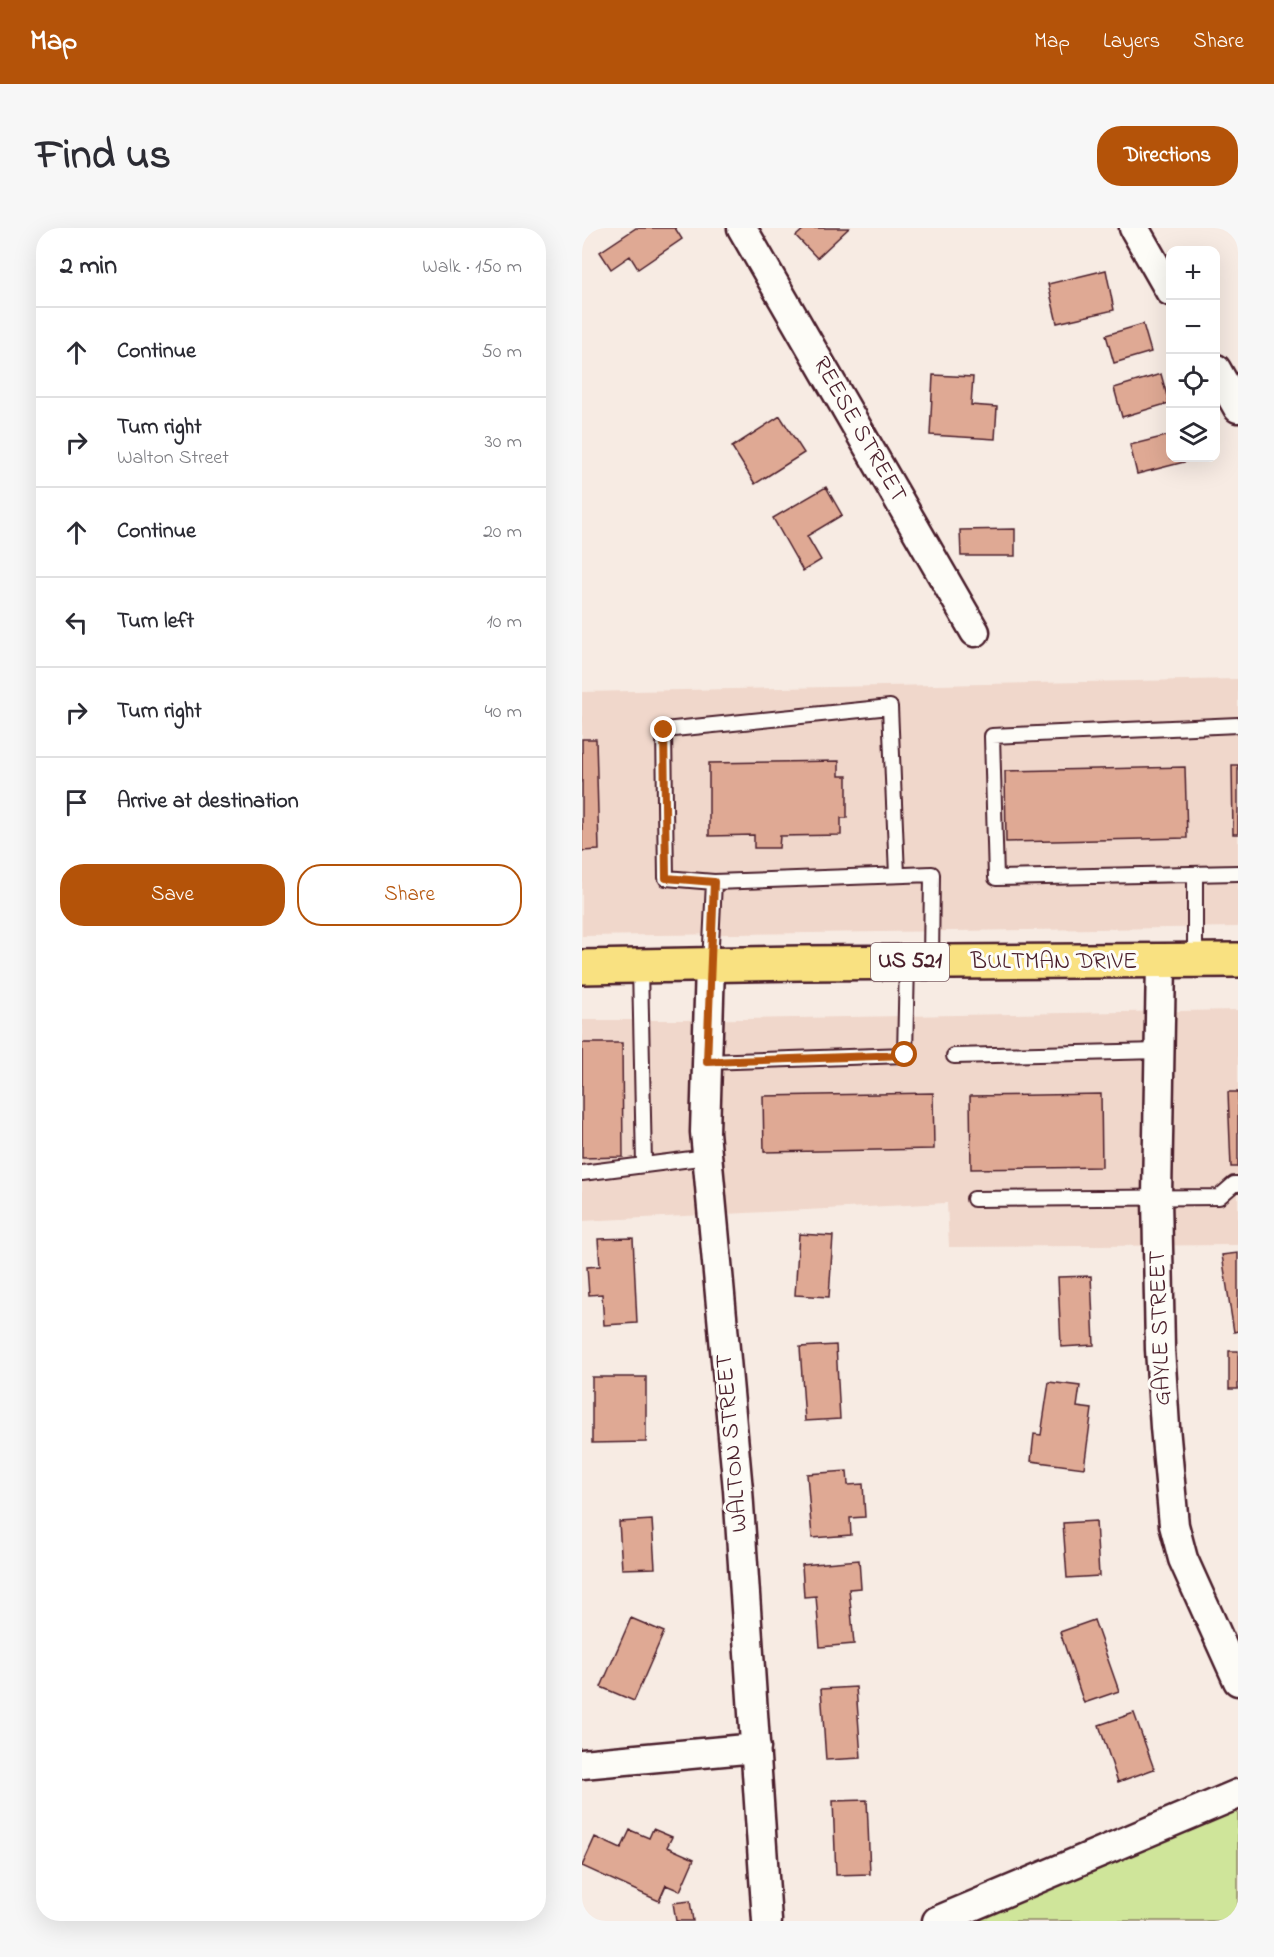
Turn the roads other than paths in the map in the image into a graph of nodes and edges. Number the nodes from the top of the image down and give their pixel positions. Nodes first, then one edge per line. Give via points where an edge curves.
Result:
1 (742, 228) edge
2 (1134, 228) edge
3 (1166, 284) edge
4 (1220, 377) edge
5 (1238, 408) edge
6 (975, 632) dead end
7 (1238, 725) edge
8 (1238, 873) edge
9 (1195, 874) junction
10 (897, 875) junction
11 (714, 882) junction
12 (1238, 960) edge
13 (1161, 961) junction
14 (1195, 961) junction
15 (919, 962) junction
16 (710, 965) junction
17 (640, 966) junction
18 (582, 967) edge
19 (1159, 1051) junction
20 (954, 1056) dead end
21 (707, 1062) junction
22 (707, 1157) junction
23 (644, 1165) junction
24 (582, 1173) edge
25 (1238, 1184) edge
26 (1157, 1197) junction
27 (974, 1199) dead end
28 (1238, 1681) edge
29 (756, 1748) junction
30 (582, 1764) edge
31 (1238, 1794) edge
32 (767, 1921) edge
33 (937, 1921) edge

1 - 6 street, REESE STREET
2 - 3 street
4 - 5 street
7 - 9 lane via 992,736 996,878
8 - 9 lane
9 - 14 lane
10 - 11 lane
10 - 11 lane via 890,707 664,730 666,878
10 - 15 lane via 932,874
11 - 16 lane
12 - 14 highway, BULTMAN DRIVE / US 521
13 - 14 highway, BULTMAN DRIVE / US 521
13 - 15 highway, BULTMAN DRIVE / US 521
13 - 19 street, GAYLE STREET
15 - 16 highway, BULTMAN DRIVE / US 521
15 - 21 lane via 905,1055
16 - 17 highway, BULTMAN DRIVE / US 521
16 - 21 street, WALTON STREET
17 - 18 highway, BULTMAN DRIVE / US 521
17 - 23 lane
19 - 20 lane
19 - 26 street, GAYLE STREET
21 - 22 street, WALTON STREET
22 - 23 lane
22 - 29 street, WALTON STREET via 738,1490
23 - 24 lane
25 - 26 lane via 1219,1197
26 - 27 lane
26 - 28 street, GAYLE STREET via 1160,1349 1174,1526 1183,1559
29 - 30 street
29 - 32 street, WALTON STREET
31 - 33 street

